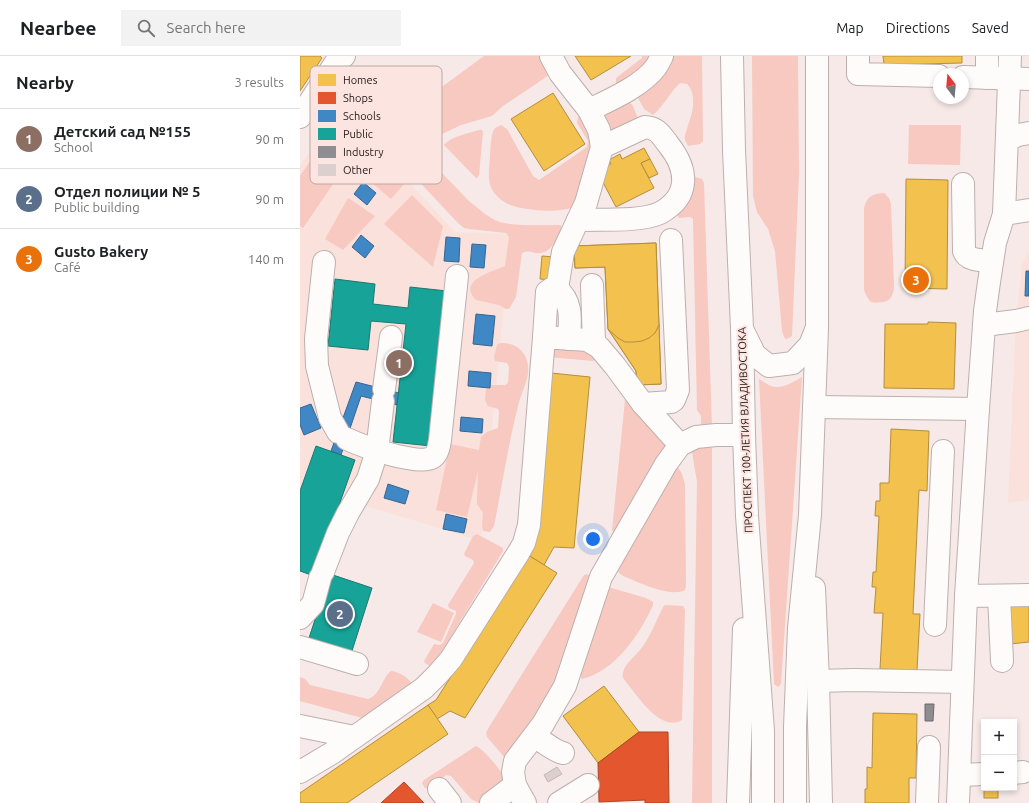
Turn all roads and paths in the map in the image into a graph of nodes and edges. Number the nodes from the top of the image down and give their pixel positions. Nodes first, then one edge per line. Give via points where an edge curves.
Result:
1 (551, 56) edge
2 (662, 56) edge
3 (732, 56) edge
4 (817, 56) edge
5 (858, 56) edge
6 (987, 56) edge
7 (1010, 56) edge
8 (933, 76) edge
9 (969, 77) edge
10 (987, 78) junction
11 (1019, 79) edge
12 (310, 101) edge
13 (589, 110) junction
14 (300, 117) edge
15 (1029, 134) edge
16 (1007, 140) junction
17 (602, 147) junction
18 (962, 184) dead end
19 (1029, 210) edge
20 (1004, 214) junction
21 (578, 220) junction
22 (671, 240) dead end
23 (324, 262) dead end
24 (992, 262) junction
25 (457, 276) dead end
26 (592, 285) dead end
27 (557, 289) junction
28 (1029, 318) edge
29 (984, 325) junction
30 (742, 328) junction
31 (817, 328) junction
32 (391, 337) dead end
33 (544, 337) junction
34 (569, 339) junction
35 (594, 343) junction
36 (643, 404) junction
37 (814, 407) junction
38 (978, 409) junction
39 (744, 435) junction
40 (680, 446) junction
41 (377, 451) junction
42 (943, 451) dead end
43 (810, 515) junction
44 (748, 516) junction
45 (937, 563) junction
46 (968, 564) junction
47 (1029, 594) edge
48 (966, 596) junction
49 (999, 596) junction
50 (300, 618) edge
51 (935, 625) dead end
52 (300, 647) edge
53 (1002, 661) dead end
54 (357, 664) dead end
55 (818, 681) junction
56 (962, 682) junction
57 (300, 726) edge
58 (354, 737) junction
59 (534, 737) junction
60 (929, 747) dead end
61 (563, 753) dead end
62 (300, 772) edge
63 (981, 774) edge
64 (960, 775) junction
65 (588, 785) dead end
66 (520, 794) edge
67 (490, 803) edge
68 (559, 803) edge
69 (738, 803) edge
70 (763, 803) edge
71 (795, 803) edge
72 (821, 803) edge
73 (927, 803) edge
74 (958, 803) edge

1 - 13 main road via 560,73
2 - 13 main road via 656,67 630,89
3 - 30 main road, ПРОСПЕКТ 100-ЛЕТИЯ ВЛАДИВОСТОКА
4 - 31 main road
5 - 8 main road via 858,74
6 - 10 main road
7 - 11 main road
9 - 10 main road
10 - 11 main road
11 - 16 main road
12 - 14 main road
13 - 17 main road via 599,130
15 - 16 main road
16 - 20 main road
17 - 21 main road via 586,203
17 - 21 main road via 645,127 659,131 679,160 682,189 669,207 658,214 625,219
18 - 24 main road via 965,254 969,258
19 - 20 main road
20 - 24 main road
21 - 27 main road via 563,252
22 - 36 main road via 678,390 671,402
23 - 41 main road via 316,339 317,366 330,418 342,436
24 - 29 main road
25 - 41 main road via 437,452 426,460
26 - 35 main road
27 - 33 main road via 548,292
27 - 34 main road via 568,302 570,310
28 - 29 main road
29 - 38 main road
30 - 31 main road via 755,355 769,366 793,363 810,345
30 - 39 main road, ПРОСПЕКТ 100-ЛЕТИЯ ВЛАДИВОСТОКА
31 - 37 main road
32 - 41 main road
33 - 34 main road
33 - 58 main road via 529,525 524,543 451,659 438,674 412,697
34 - 35 main road
35 - 36 main road via 605,353
36 - 40 main road
37 - 38 main road
37 - 43 main road
38 - 46 main road
39 - 40 main road via 696,437
39 - 44 main road, ПРОСПЕКТ 100-ЛЕТИЯ ВЛАДИВОСТОКА
40 - 59 main road via 666,464 601,577 565,686
41 - 50 main road via 368,480 338,533 313,604
42 - 45 main road
43 - 55 main road
43 - 71 main road via 799,628
44 - 69 main road
44 - 70 main road, ПРОСПЕКТ 100-ЛЕТИЯ ВЛАДИВОСТОКА via 763,731
45 - 46 main road
45 - 51 main road
46 - 48 main road
47 - 49 main road
48 - 49 main road
48 - 56 main road
49 - 53 main road
52 - 54 main road
55 - 56 main road
55 - 72 main road
56 - 64 main road
57 - 58 main road
58 - 62 main road via 332,754
59 - 61 main road
59 - 66 main road via 515,760 513,772
60 - 73 main road
63 - 64 main road
64 - 74 main road
65 - 68 main road
66 - 67 main road

